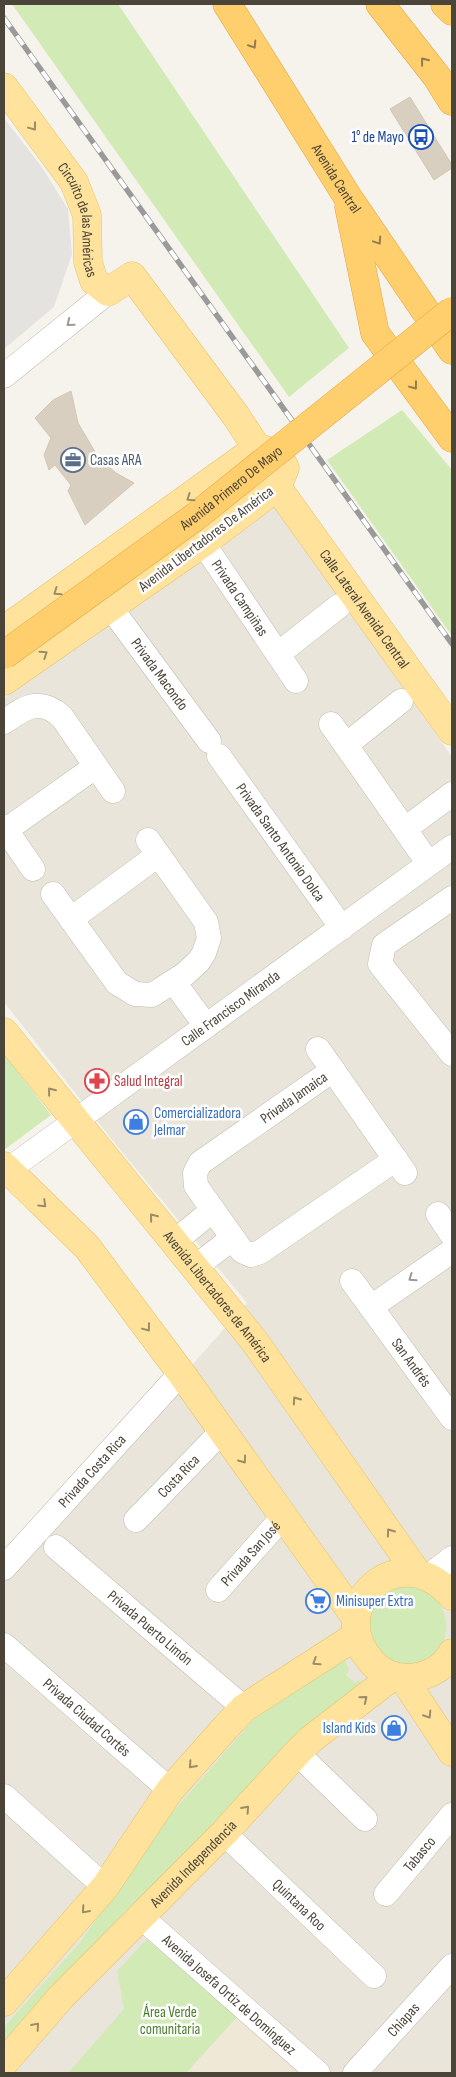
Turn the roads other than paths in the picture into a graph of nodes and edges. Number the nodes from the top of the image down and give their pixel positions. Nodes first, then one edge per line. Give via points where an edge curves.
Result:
1 (228, 4) edge
2 (380, 4) edge
3 (445, 4) edge
4 (452, 11) edge
5 (4, 88) edge
6 (452, 101) edge
7 (347, 196) junction
8 (108, 292) junction
9 (452, 311) edge
10 (452, 350) edge
11 (4, 376) edge
12 (452, 438) edge
13 (257, 448) junction
14 (277, 487) junction
15 (203, 543) junction
16 (339, 606) dead end
17 (111, 608) junction
18 (4, 630) edge
19 (278, 654) junction
20 (4, 655) edge
21 (4, 681) edge
22 (296, 681) dead end
23 (401, 701) dead end
24 (4, 720) edge
25 (331, 724) dead end
26 (452, 731) edge
27 (346, 744) junction
28 (214, 749) joint
29 (95, 767) junction
30 (112, 791) dead end
31 (452, 794) edge
32 (5, 829) edge
33 (405, 829) junction
34 (444, 859) edge
35 (33, 869) dead end
36 (53, 894) dead end
37 (452, 898) edge
38 (71, 919) junction
39 (342, 928) junction
40 (180, 978) junction
41 (212, 1022) junction
42 (4, 1032) edge
43 (318, 1049) dead end
44 (452, 1054) edge
45 (333, 1070) junction
46 (75, 1121) junction
47 (6, 1168) edge
48 (214, 1210) junction
49 (438, 1214) dead end
50 (452, 1235) edge
51 (233, 1238) junction
52 (174, 1242) junction
53 (452, 1251) edge
54 (194, 1268) junction
55 (352, 1281) dead end
56 (371, 1307) junction
57 (181, 1372) junction
58 (452, 1418) edge
59 (222, 1431) junction
60 (283, 1517) junction
61 (136, 1520) dead end
62 (56, 1547) dead end
63 (452, 1558) edge
64 (4, 1568) edge
65 (423, 1574) junction
66 (218, 1590) dead end
67 (452, 1596) edge
68 (356, 1627) junction
69 (4, 1645) edge
70 (452, 1653) edge
71 (398, 1677) junction
72 (244, 1708) junction
73 (452, 1752) edge
74 (297, 1754) junction
75 (170, 1790) junction
76 (4, 1796) edge
77 (452, 1815) edge
78 (365, 1819) dead end
79 (224, 1833) junction
80 (104, 1887) junction
81 (386, 1894) dead end
82 (140, 1916) junction
83 (452, 1966) edge
84 (374, 1976) dead end
85 (4, 2002) edge
86 (4, 2063) edge
87 (318, 2073) edge
88 (355, 2073) edge

1 -> 7 highway, Avenida Central
6 -> 2 highway
3 - 4 highway
5 -> 8 main road, Circuito de las Américas via 74,182 87,215 88,262 94,281
7 -> 10 highway, Avenida Central
7 -> 12 highway via 375,333
8 -> 11 street, Circuito de las Américas
8 - 13 main road via 132,276
9 - 20 highway, Avenida Primero De Mayo, bridge via 195,517
13 - 14 main road, Avenida Libertadores De América via 274,453 281,460 285,468
13 -> 18 main road
14 - 15 main road, Avenida Libertadores De América
14 - 26 main road, Calle Lateral Avenida Central
15 - 17 main road, Avenida Libertadores De América
15 - 19 street, Privada Campiñas
16 - 19 street
21 -> 17 main road, Avenida Libertadores De América
17 - 28 street, Privada Macondo
19 - 22 street, Privada Campiñas
23 - 27 street
24 - 29 street via 25,708 45,706 54,709
25 - 27 street
27 - 33 street
28 - 39 street, Privada Santo Antonio Dolca
29 - 30 street
29 - 32 street
31 - 33 street
32 - 35 street
33 - 34 street
34 - 39 street, Calle Francisco Miranda
36 - 38 street
37 - 44 street via 384,945 380,964
38 - 40 street via 117,983 129,991 152,995
38 - 40 street via 153,848 206,922 208,931 204,953
39 - 41 street, Calle Francisco Miranda
40 - 41 street
41 - 46 street, Calle Francisco Miranda
46 -> 42 main road, Avenida Libertadores de América
43 - 45 street, Privada Jamaica
45 - 48 street, Privada Jamaica via 200,1163 194,1173 196,1186
45 - 51 street, Privada Jamaica via 401,1166 260,1252 250,1255 242,1251
46 - 47 street, Calle Francisco Miranda
52 -> 46 main road, Avenida Libertadores de América
47 -> 57 main road via 86,1247
48 - 51 street, Privada Jamaica
48 - 52 street
49 - 50 street
51 - 54 street
52 - 54 main road, Avenida Libertadores de América
53 -> 56 street
65 -> 54 main road, Avenida Libertadores de América via 255,1342
55 - 56 street, San Andrés
56 - 58 street, San Andrés
57 - 59 main road
57 - 64 street, Privada Costa Rica
59 -> 60 main road
59 - 61 street, Costa Rica
60 - 66 street, Privada San José
60 - 68 main road
62 - 72 street, Privada Puerto Limón
63 - 65 street
65 - 67 main road, Avenida Libertadores de América via 442,1584
65 - 68 main road via 393,1574 382,1579 364,1595
68 - 71 main road via 363,1653 376,1667
68 -> 72 main road
69 - 75 street, Privada Ciudad Cortés
70 - 71 main road via 429,1674
71 -> 73 main road
74 -> 71 main road, Avenida Independencia via 310,1740
72 -> 75 main road
74 - 78 street
79 -> 74 main road, Avenida Independencia
75 - 80 main road
76 - 80 street
77 - 81 street, Tabasco
79 - 82 main road, Avenida Independencia
79 - 84 street, Quintana Roo
80 -> 85 main road
86 -> 82 main road, Avenida Independencia via 61,1997
82 - 87 street, Avenida Josefa Ortiz de Domínguez
83 - 88 street, Chiapas

